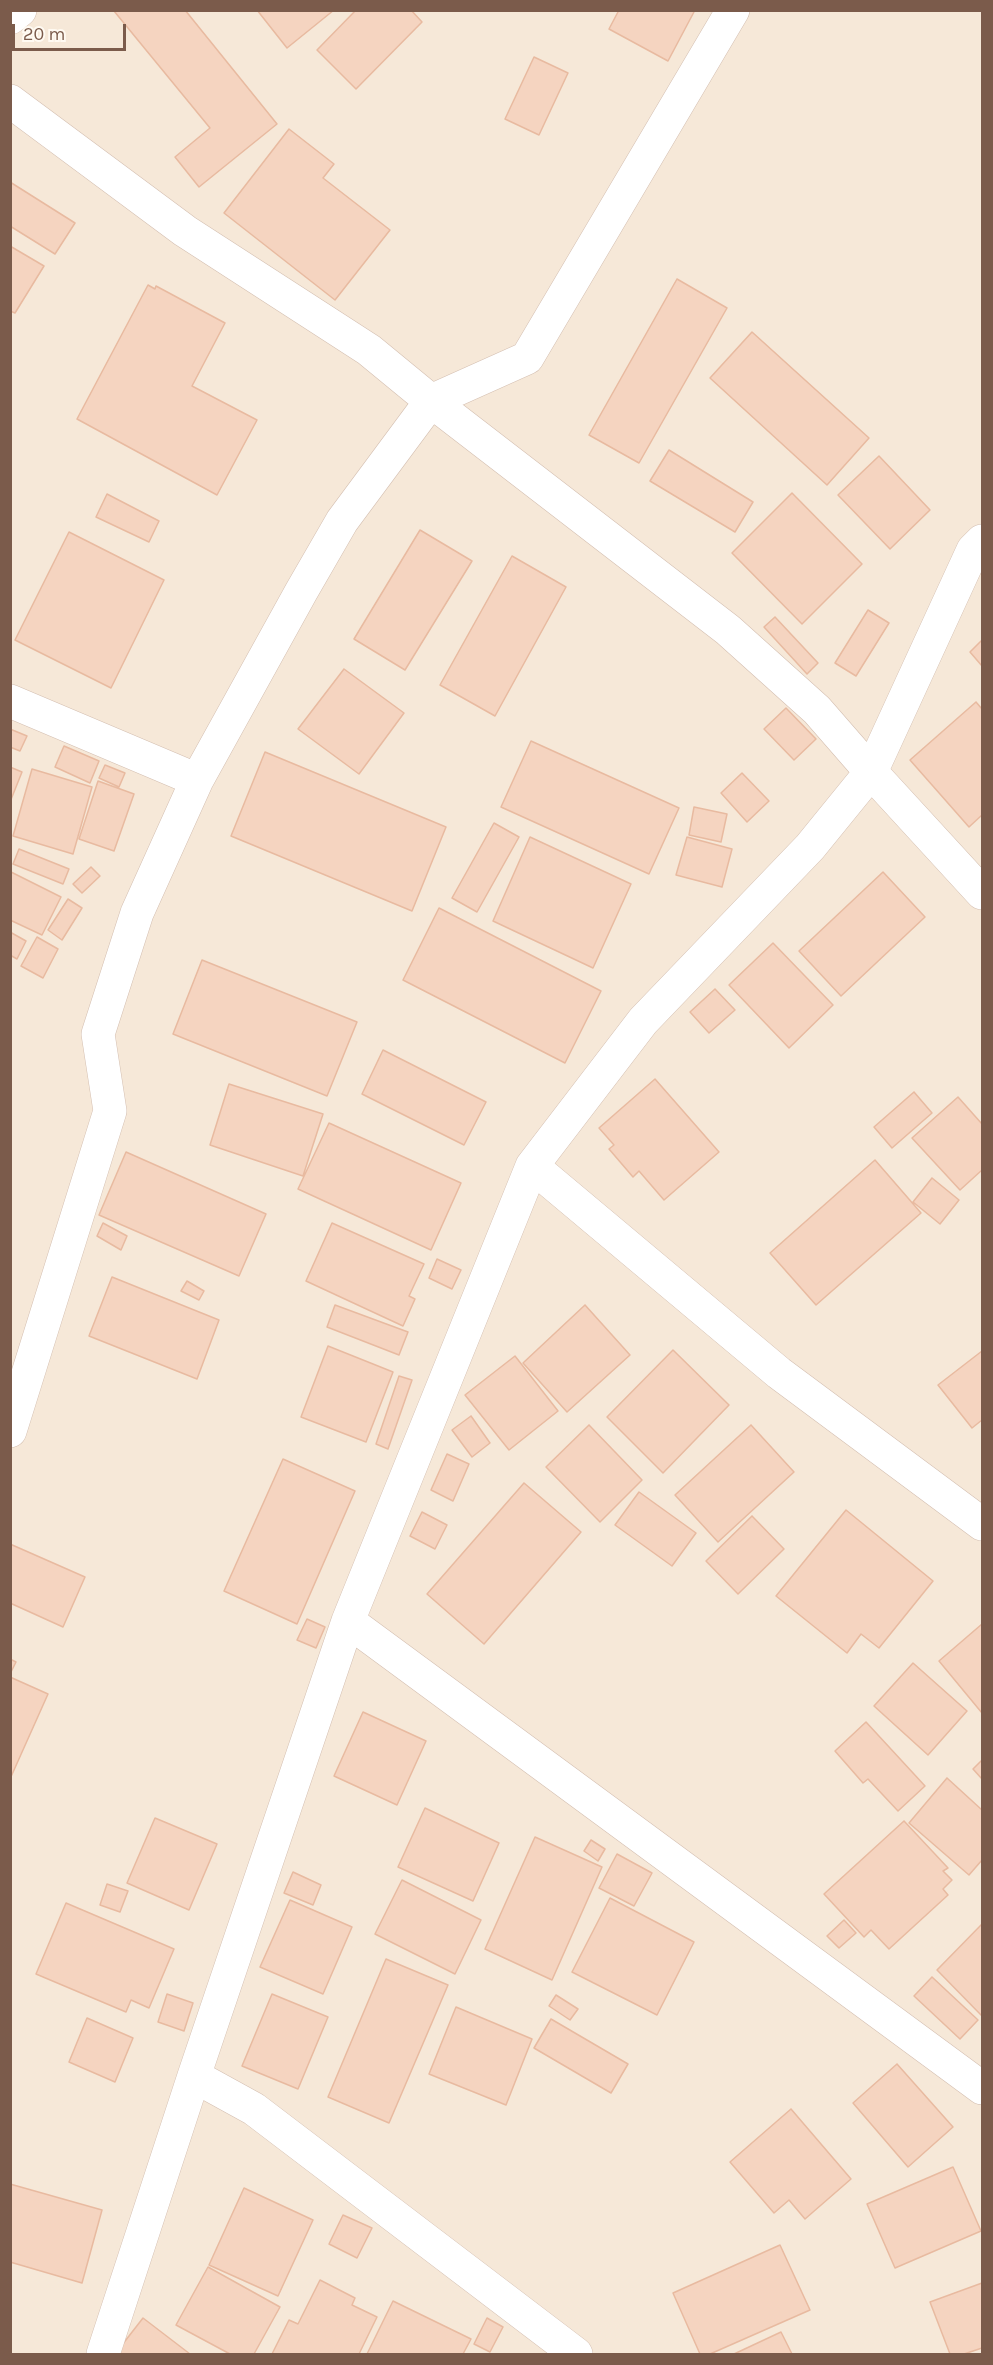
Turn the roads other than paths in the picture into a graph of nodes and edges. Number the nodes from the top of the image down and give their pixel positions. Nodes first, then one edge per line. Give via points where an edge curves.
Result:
1 (20, 10) edge
2 (733, 10) edge
3 (10, 18) edge
4 (10, 101) edge
5 (431, 400) junction
6 (982, 541) edge
7 (10, 701) edge
8 (871, 772) junction
9 (196, 780) junction
10 (982, 893) edge
11 (532, 1166) junction
12 (10, 1431) edge
13 (982, 1524) edge
14 (348, 1621) junction
15 (194, 2076) junction
16 (982, 2088) edge
17 (103, 2355) edge
18 (576, 2355) edge

1 - 3 street
2 - 5 street via 527,358
4 - 5 street via 185,231 369,350
5 - 8 street via 728,630 817,710
5 - 9 street via 342,521
6 - 8 street via 973,550
7 - 9 street
8 - 10 street
8 - 11 street via 810,847 642,1022
9 - 12 street via 137,913 98,1035 110,1111
11 - 13 street via 779,1373
11 - 14 street
14 - 15 street
14 - 16 street
15 - 17 street
15 - 18 street via 254,2109

